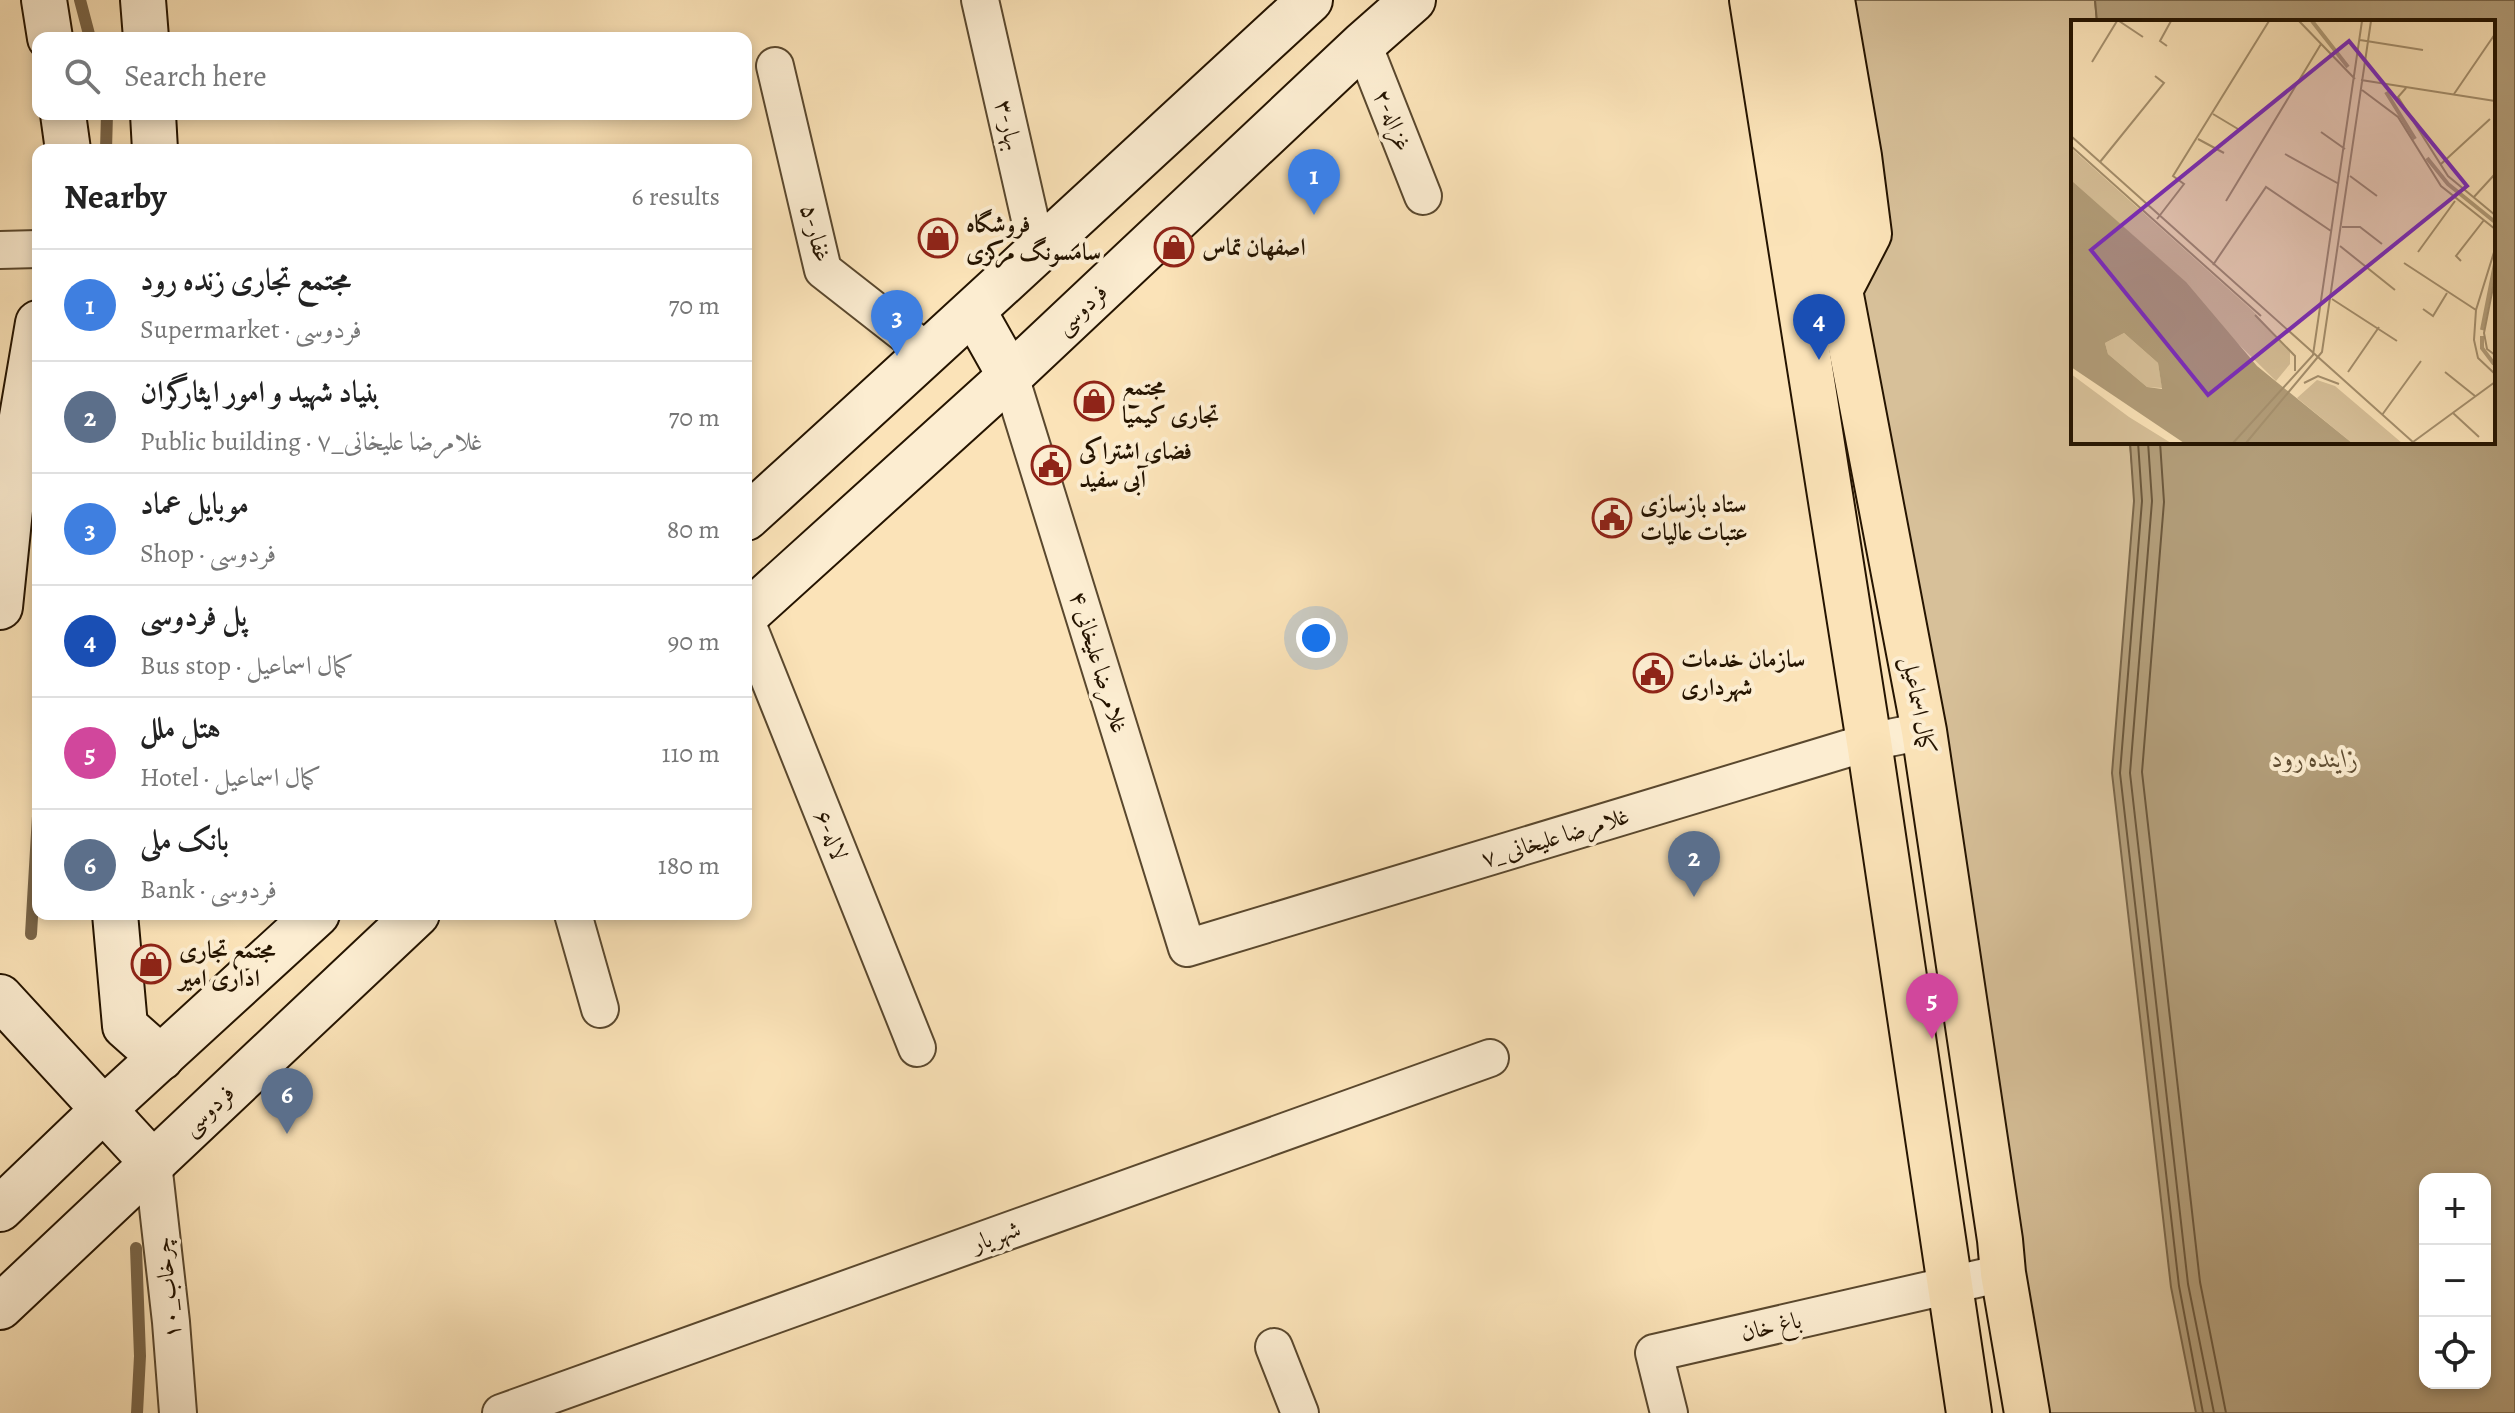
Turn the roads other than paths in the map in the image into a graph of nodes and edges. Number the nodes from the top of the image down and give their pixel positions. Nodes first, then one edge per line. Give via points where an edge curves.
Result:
1 (44, 0) edge
2 (143, 0) edge
3 (980, 0) edge
4 (1310, 0) edge
5 (1413, 0) edge
6 (1752, 0) edge
7 (1790, 0) edge
8 (1832, 0) edge
9 (49, 32) edge
10 (146, 32) edge
11 (1363, 44) junction
12 (775, 66) dead end
13 (64, 120) edge
14 (153, 120) edge
15 (67, 144) edge
16 (155, 144) edge
17 (1423, 196) dead end
18 (32, 249) edge
19 (0, 250) edge
20 (1037, 250) junction
21 (1840, 290) junction
22 (974, 312) junction
23 (929, 353) junction
24 (32, 358) edge
25 (1010, 376) junction
26 (752, 513) edge
27 (0, 607) edge
28 (752, 610) edge
29 (752, 636) edge
30 (1924, 731) junction
31 (1869, 742) junction
32 (116, 920) edge
33 (310, 920) edge
34 (411, 920) edge
35 (575, 920) edge
36 (1187, 948) joint
37 (0, 997) edge
38 (600, 1009) dead end
39 (917, 1048) dead end
40 (161, 1058) junction
41 (1490, 1058) dead end
42 (103, 1110) junction
43 (153, 1163) junction
44 (0, 1209) edge
45 (2003, 1273) junction
46 (1949, 1285) junction
47 (0, 1307) edge
48 (1274, 1347) dead end
49 (178, 1413) edge
50 (501, 1413) edge
51 (1300, 1413) edge
52 (1669, 1413) edge
53 (1969, 1413) edge
54 (2027, 1413) edge

1 - 9 main road
2 - 10 main road
3 - 20 street, ۳-بهار
4 - 20 main road
5 - 11 main road, فردوسی
6 - 31 main road
7 - 21 main road, کمال اسماعیل
8 - 21 main road via 1869,234
11 - 17 street, ۲-غزاله
11 - 25 main road, فردوسی
12 - 23 street, ۵-غفار via 823,270
13 - 15 main road
14 - 16 main road
18 - 19 street
20 - 22 main road
21 - 30 main road, کمال اسماعیل
22 - 23 main road
22 - 25 main road
23 - 26 main road
24 - 27 main road
25 - 28 main road, فردوسی
25 - 36 street, ۴ غلامرضا علیخانی
29 - 39 street, ۶-لاله
30 - 31 street, ۷_غلامرضا علیخانی
30 - 45 main road, کمال اسماعیل
31 - 36 street, ۷_غلامرضا علیخانی
31 - 46 main road
32 - 40 main road via 125,1026
33 - 40 main road
34 - 43 main road, فردوسی
35 - 38 street
37 - 42 main road
40 - 42 main road
41 - 50 street, شهریار
42 - 43 main road
42 - 44 main road
43 - 47 main road, فردوسی
43 - 49 street, ۱۰_چرخاب
45 - 46 street
45 - 54 main road, کمال اسماعیل
46 - 52 street, باغ خان via 1654,1353
46 - 53 main road
48 - 51 street

